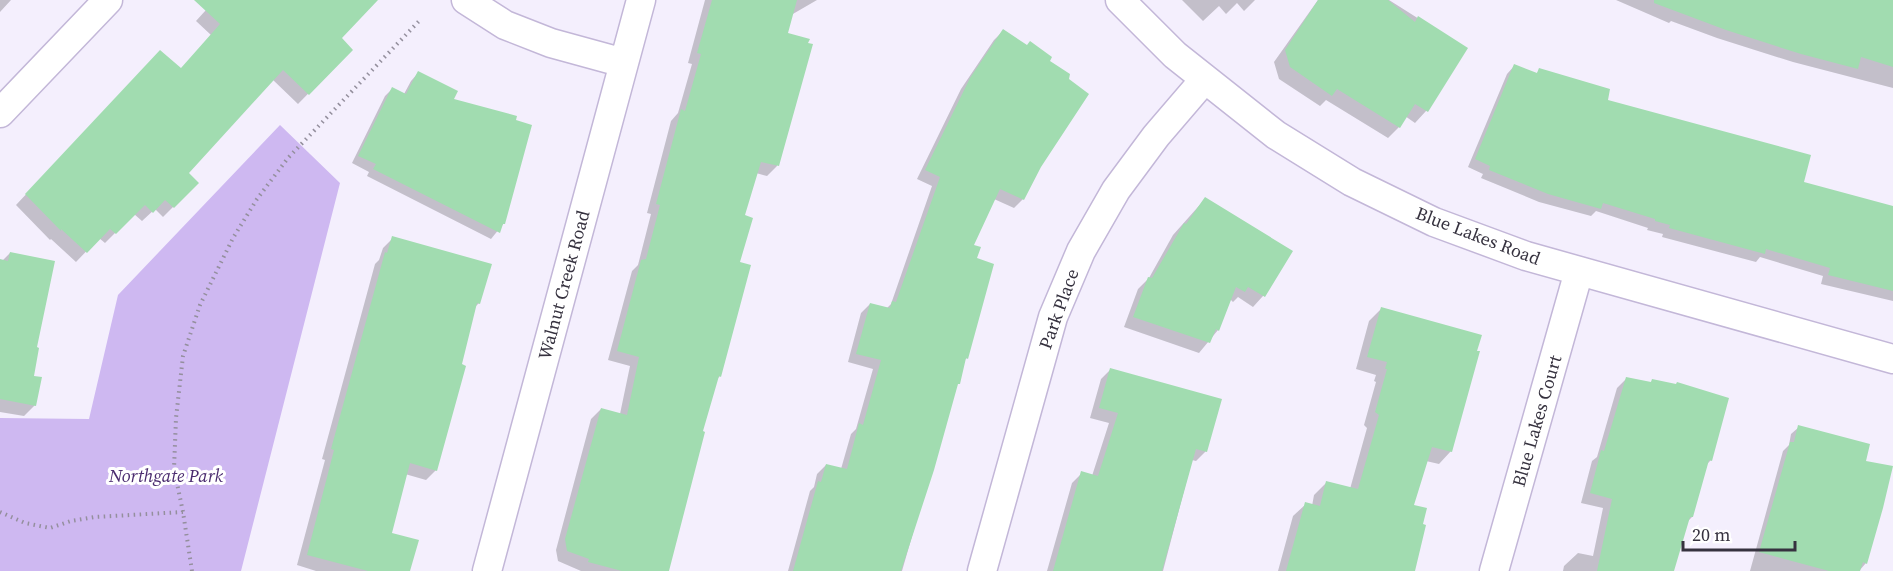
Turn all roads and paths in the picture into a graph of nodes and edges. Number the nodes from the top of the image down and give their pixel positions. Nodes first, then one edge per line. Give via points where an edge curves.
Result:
1 (108, 0) edge
2 (466, 0) edge
3 (641, 0) edge
4 (1120, 0) edge
5 (421, 19) dead end
6 (624, 63) junction
7 (1204, 80) junction
8 (0, 113) edge
9 (1579, 271) junction
10 (1893, 359) edge
11 (0, 512) edge
12 (183, 512) junction
13 (192, 571) edge
14 (487, 571) edge
15 (982, 571) edge
16 (1494, 571) edge

1 - 8 street
2 - 6 street via 505,25 551,43
3 - 6 street, Walnut Creek Road
4 - 7 street, Blue Lakes Road
5 - 12 path via 288,158 233,238 200,305 183,356 176,418 174,469
6 - 14 street, Walnut Creek Road
7 - 9 street, Blue Lakes Road via 1276,135 1352,182 1434,222
7 - 15 street, Park Place via 1116,190 1081,251 1053,317
9 - 10 street, Blue Lakes Road
9 - 16 street, Blue Lakes Court
11 - 12 path via 25,524 50,528 95,517
12 - 13 path

